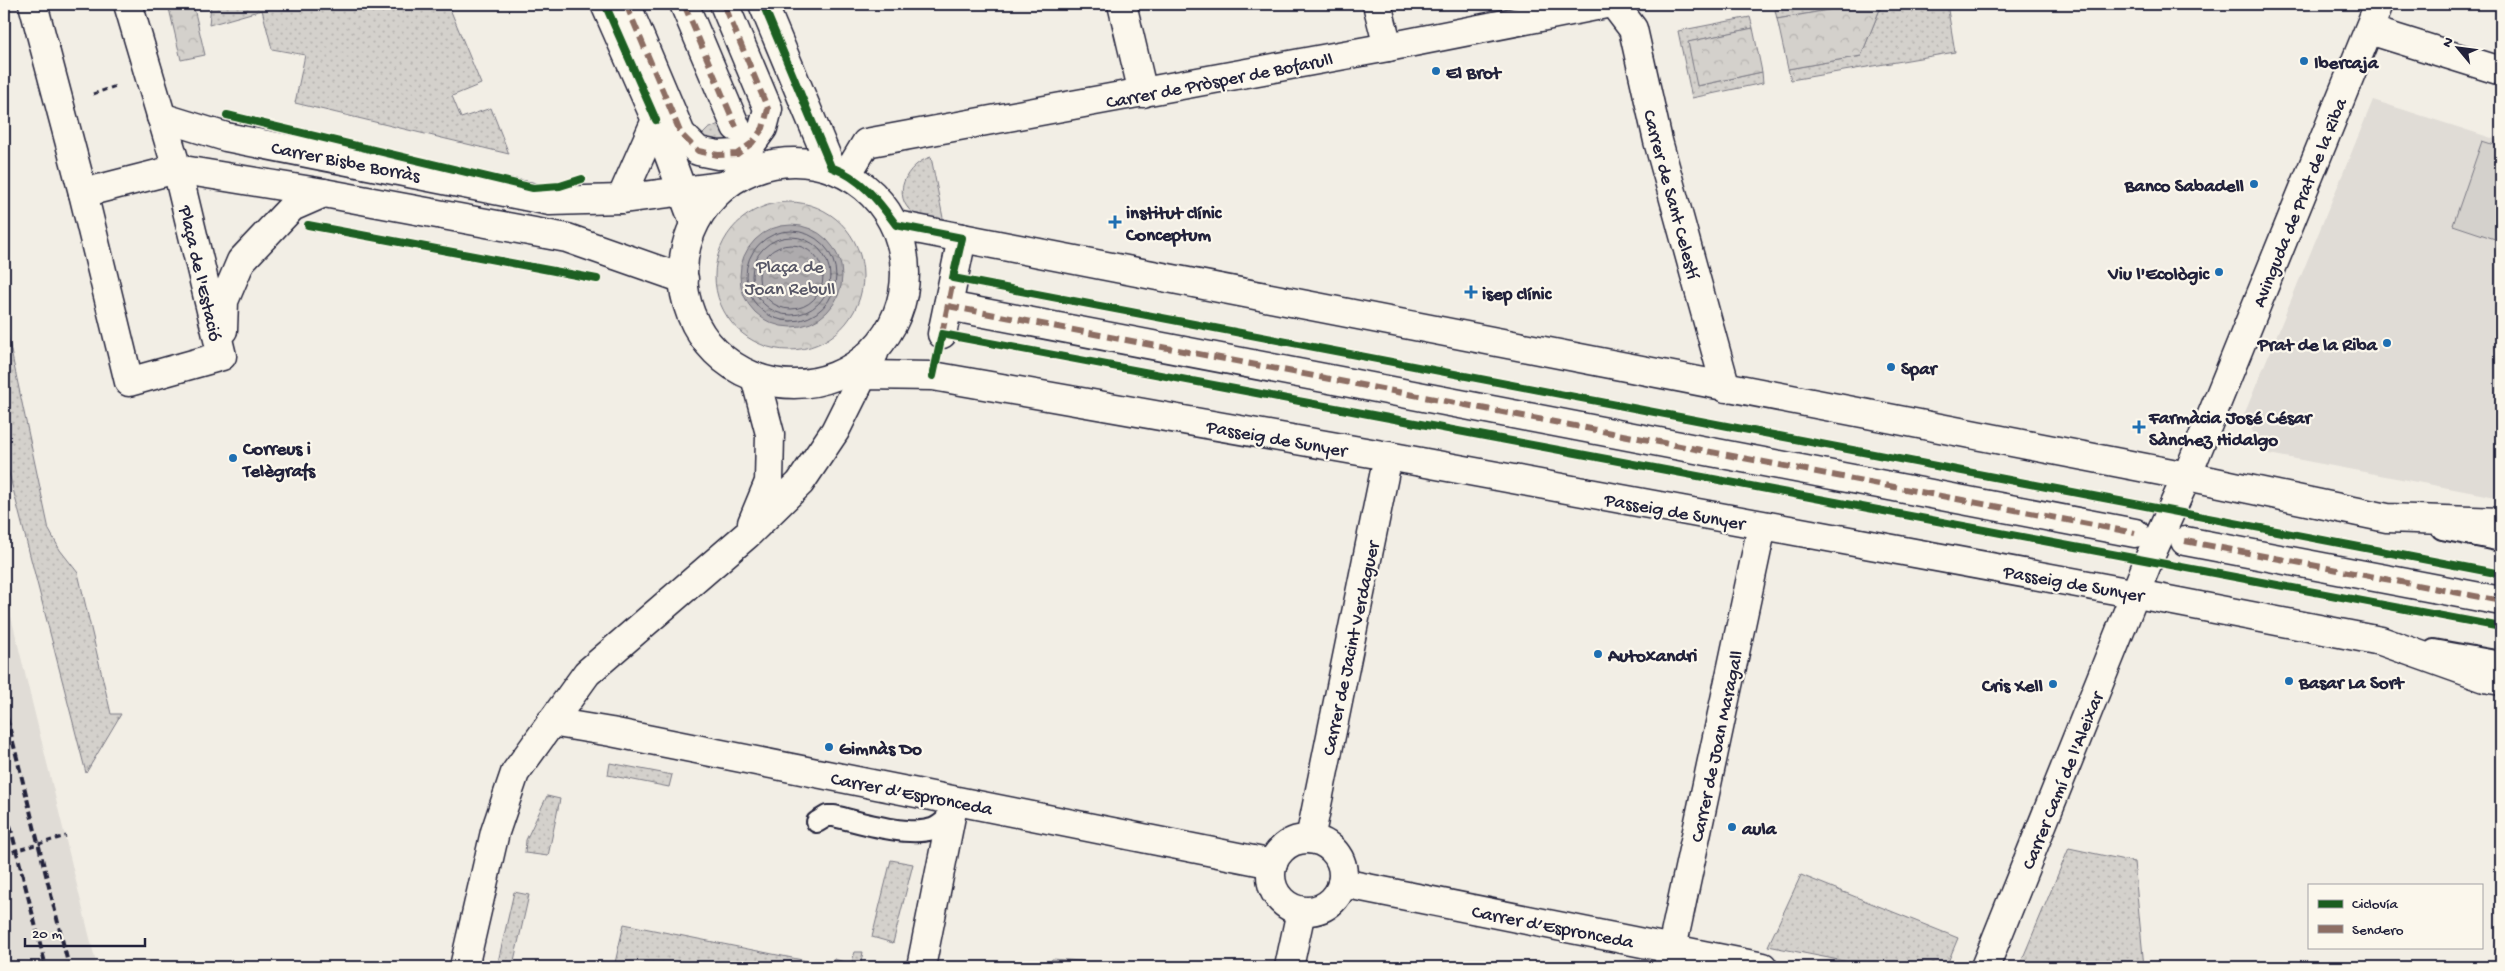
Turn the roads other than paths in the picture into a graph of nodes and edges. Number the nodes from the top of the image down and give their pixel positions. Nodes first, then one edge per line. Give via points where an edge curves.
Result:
1 (33, 4) edge
2 (128, 4) edge
3 (605, 4) edge
4 (626, 4) edge
5 (684, 4) edge
6 (724, 4) edge
7 (763, 4) edge
8 (1122, 4) edge
9 (1377, 4) edge
10 (1606, 4) edge
11 (1614, 4) edge
12 (2379, 4) edge
13 (2369, 30) junction
14 (1388, 47) junction
15 (2501, 71) edge
16 (1143, 93) junction
17 (161, 117) junction
18 (656, 120) junction
19 (736, 127) dead end
20 (177, 169) junction
21 (839, 170) junction
22 (723, 186) junction
23 (682, 191) junction
24 (83, 193) junction
25 (324, 193) junction
26 (621, 199) junction
27 (693, 220) junction
28 (896, 225) junction
29 (962, 238) junction
30 (684, 280) junction
31 (948, 306) junction
32 (942, 334) dead end
33 (222, 356) junction
34 (860, 367) junction
35 (755, 377) junction
36 (1726, 388) junction
37 (1388, 456) junction
38 (2187, 476) junction
39 (2387, 518) junction
40 (2501, 522) edge
41 (1762, 526) junction
42 (2135, 533) dead end
43 (748, 534) junction
44 (2186, 541) dead end
45 (2501, 541) edge
46 (2137, 594) junction
47 (2501, 601) edge
48 (2381, 641) junction
49 (2501, 662) edge
50 (2501, 681) edge
51 (551, 722) junction
52 (953, 809) junction
53 (817, 822) dead end
54 (1310, 839) junction
55 (1273, 864) junction
56 (1342, 883) junction
57 (1301, 911) junction
58 (1670, 958) edge
59 (464, 967) edge
60 (921, 967) edge
61 (1289, 967) edge
62 (1763, 967) edge
63 (1985, 967) edge

1 - 24 street, Plaça de l'Estació
2 - 17 street, Plaça de l'Estació
3 - 18 street
4 - 6 street via 681,134 698,150 718,156 737,154 759,137 768,109
5 - 19 street
7 - 21 street
8 - 16 street
9 - 14 street
10 - 14 street, Carrer de Pròsper de Bofarull
11 - 36 street, Carrer de Sant Celestí via 1633,29 1658,141
12 - 13 street, Avinguda de Prat de la Riba
13 - 15 street
13 - 38 street, Avinguda de Prat de la Riba
14 - 16 street, Carrer de Pròsper de Bofarull
16 - 21 street, Carrer de Pròsper de Bofarull via 866,143
17 - 20 street, Plaça de l'Estació
17 - 26 street, Carrer Bisbe Borràs via 226,136 550,201
18 - 23 street
18 - 26 street
20 - 24 street
20 - 25 street, Carrer Bisbe Borràs
20 - 33 street, Plaça de l'Estació
21 - 22 street via 792,162 742,176
21 - 28 street via 868,190
22 - 23 street, Carrer Bisbe Borràs
22 - 27 street via 708,198
23 - 26 street, Carrer Bisbe Borràs
23 - 27 street
24 - 33 street, Plaça de l'Estació via 129,382
25 - 30 street, Carrer Bisbe Borràs via 567,238
25 - 33 street, Carrer Bisbe Borràs via 292,206 240,261 224,301
27 - 30 street, Passeig de Sunyer
28 - 29 street
28 - 34 street via 902,248 904,279 898,309 886,338
29 - 31 street
29 - 36 street
30 - 35 street, Passeig de Sunyer via 690,308 714,352 730,366
31 - 32 street
31 - 42 street
34 - 35 street, Passeig de Sunyer via 816,383 786,384
34 - 37 street, Passeig de Sunyer via 933,376
34 - 43 street via 835,431 800,483
35 - 43 street via 770,434 769,482
36 - 38 street
37 - 41 street, Passeig de Sunyer
37 - 54 street, Carrer de Jacint Verdaguer
38 - 39 street
38 - 46 street, Avinguda de Prat de la Riba via 2149,559
39 - 40 street
39 - 45 lane
41 - 46 street, Passeig de Sunyer
41 - 58 street, Carrer de Joan Maragall
43 - 51 street via 587,673
44 - 47 street
46 - 48 street, Passeig de Sunyer
46 - 63 street, Carrer Camí de l'Aleixar
48 - 49 lane
48 - 50 street, Passeig de Sunyer
51 - 52 street, Carrer d’Espronceda via 611,732
51 - 59 street via 516,773 495,832
52 - 53 lane via 937,827 921,831 834,816
52 - 55 street, Carrer d’Espronceda
52 - 60 street
54 - 55 street via 1290,843
54 - 56 street via 1323,843 1338,857 1343,869
55 - 57 street via 1271,877 1278,897
56 - 57 street via 1328,905 1314,911
56 - 58 street, Carrer d’Espronceda
57 - 61 street
58 - 62 street, Carrer d’Espronceda

